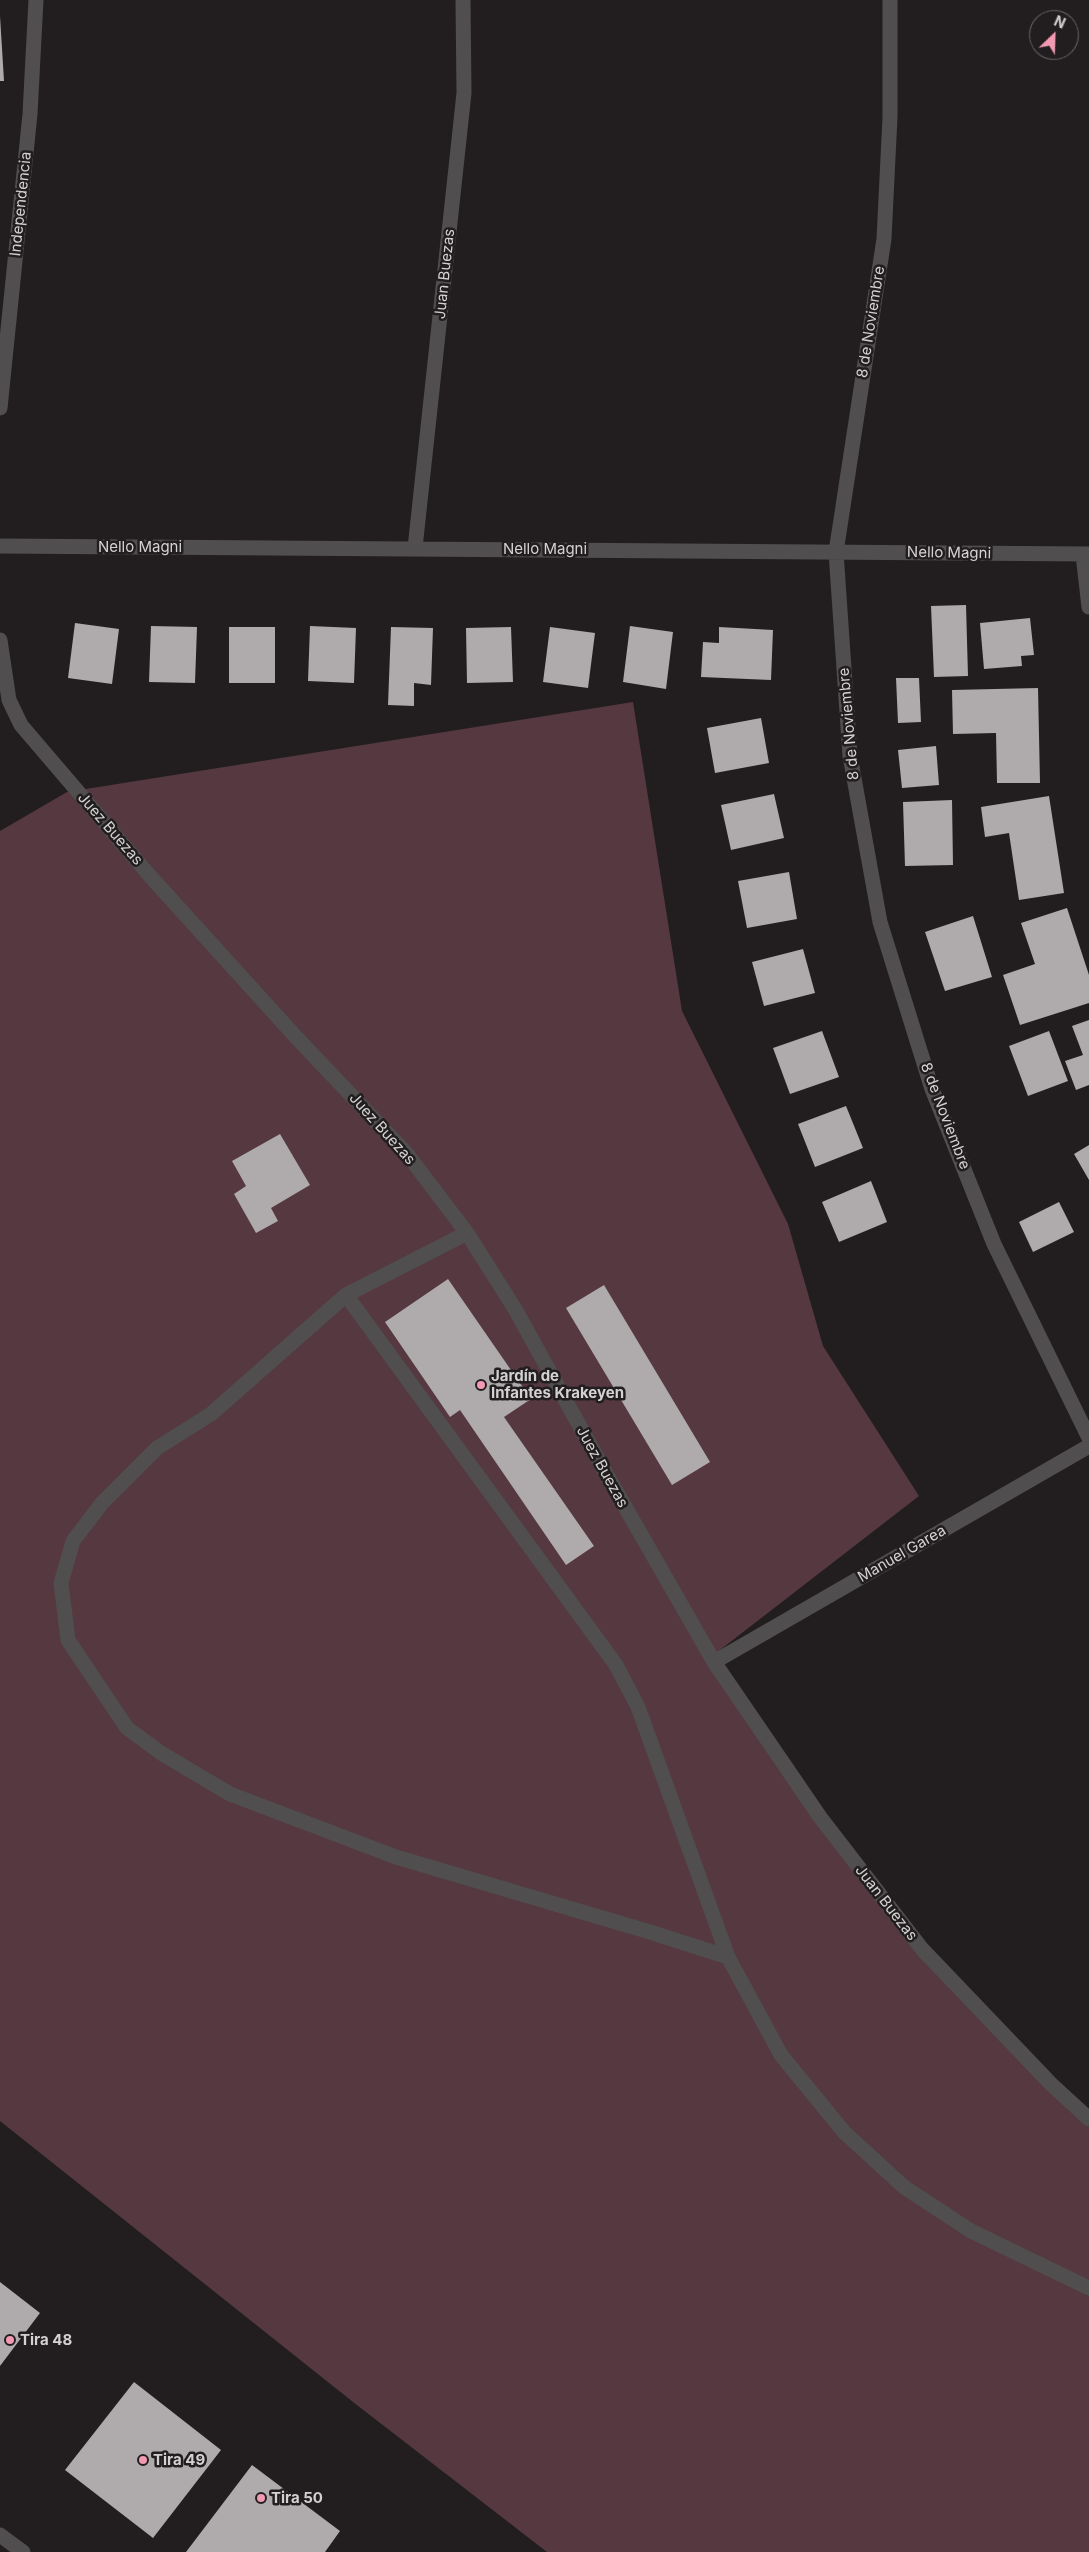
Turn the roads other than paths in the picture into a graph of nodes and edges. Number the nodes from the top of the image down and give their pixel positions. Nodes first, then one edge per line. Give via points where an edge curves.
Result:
1 (36, 0) edge
2 (463, 0) edge
3 (890, 0) edge
4 (0, 408) edge
5 (0, 546) edge
6 (415, 548) junction
7 (836, 552) junction
8 (1086, 554) edge
9 (1089, 607) edge
10 (0, 640) edge
11 (466, 1233) junction
12 (346, 1294) junction
13 (1089, 1438) edge
14 (1089, 1446) edge
15 (714, 1662) junction
16 (728, 1958) junction
17 (1089, 2119) edge
18 (1089, 2288) edge
19 (0, 2535) edge
20 (23, 2552) edge

1 - 4 street, Independencia via 30,114
2 - 6 street, Juan Buezas via 464,93
3 - 7 street, 8 de Noviembre via 890,117 884,238
5 - 6 street, Nello Magni
6 - 7 street, Nello Magni
7 - 8 street, Nello Magni
7 - 13 street, 8 de Noviembre via 850,756 880,922 932,1089 994,1244
8 - 9 street
10 - 11 street, Juez Buezas via 9,700 21,725 150,876 407,1154
11 - 12 street
11 - 15 street, Juez Buezas via 515,1309
12 - 16 street via 616,1665 638,1707
12 - 16 street via 211,1414 157,1448 102,1503 73,1541 61,1583 68,1640 127,1728 161,1753 230,1794 396,1857
14 - 15 street, Manuel Garea
15 - 17 street, Juan Buezas via 820,1817 922,1949 1051,2084
16 - 18 street via 781,2055 844,2132 904,2188 971,2231
19 - 20 street

